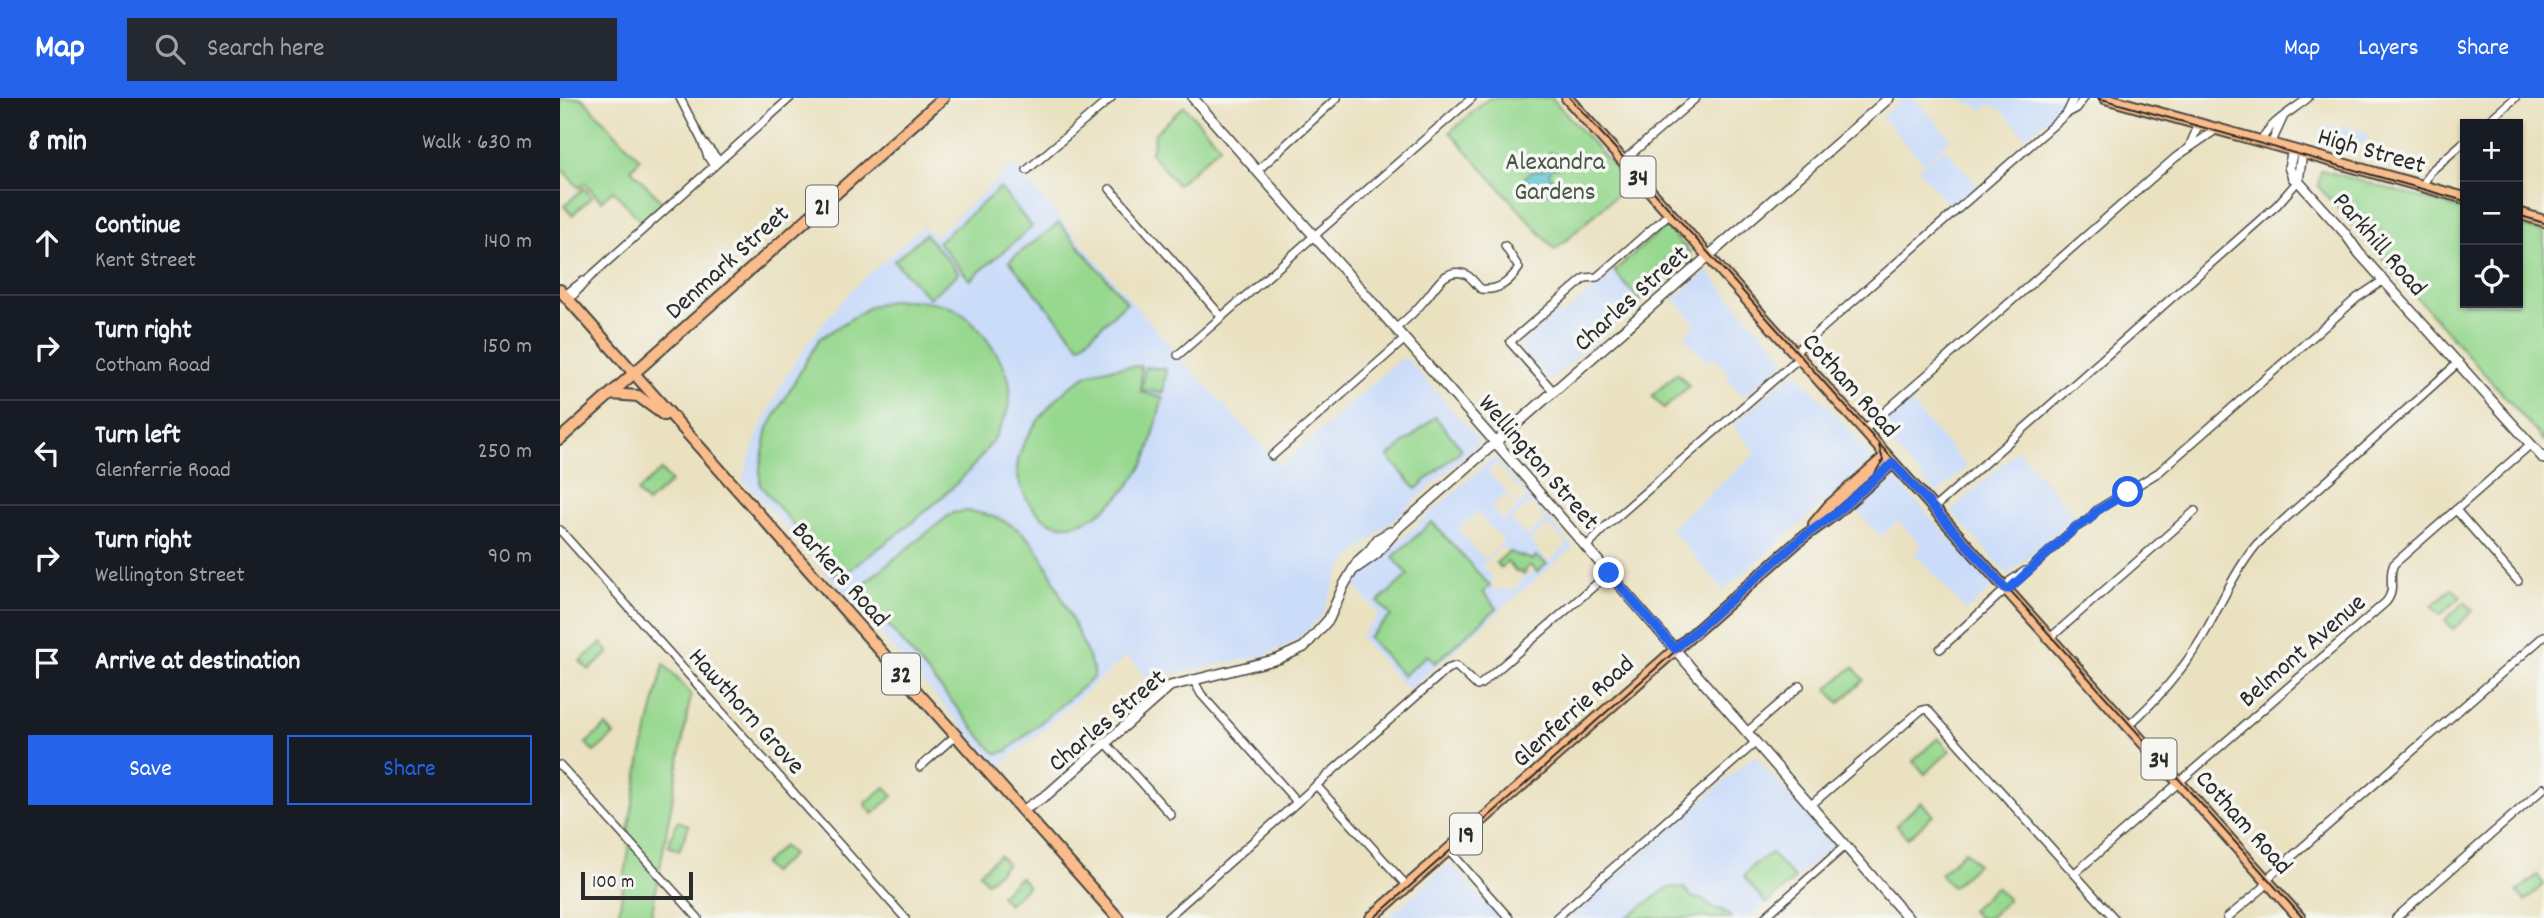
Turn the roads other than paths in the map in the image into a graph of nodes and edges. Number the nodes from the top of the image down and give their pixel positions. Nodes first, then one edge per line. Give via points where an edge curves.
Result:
1 (680, 98) edge
2 (790, 98) edge
3 (1111, 98) edge
4 (1193, 98) edge
5 (1337, 98) edge
6 (1472, 98) edge
7 (1568, 98) edge
8 (1696, 98) edge
9 (1889, 98) edge
10 (2074, 98) edge
11 (2084, 98) edge
12 (2105, 98) edge
13 (2308, 98) edge
14 (2515, 98) edge
15 (938, 99) edge
16 (2066, 114) junction
17 (2491, 119) edge
18 (2199, 124) junction
19 (2217, 129) junction
20 (2266, 143) junction
21 (2460, 145) edge
22 (2188, 148) junction
23 (2297, 152) junction
24 (1623, 160) junction
25 (717, 163) junction
26 (1027, 170) dead end
27 (1257, 171) junction
28 (2301, 184) junction
29 (2422, 187) junction
30 (1110, 189) dead end
31 (2460, 197) edge
32 (1670, 213) junction
33 (2523, 214) edge
34 (2544, 220) edge
35 (1314, 236) junction
36 (1505, 246) dead end
37 (1708, 255) junction
38 (2381, 276) junction
39 (565, 295) edge
40 (1222, 317) junction
41 (1395, 329) junction
42 (1405, 340) junction
43 (1178, 355) dead end
44 (1797, 355) junction
45 (2459, 362) junction
46 (634, 374) junction
47 (1554, 392) junction
48 (611, 394) junction
49 (681, 426) junction
50 (1864, 430) junction
51 (560, 439) edge
52 (1496, 443) junction
53 (2531, 444) junction
54 (1272, 456) dead end
55 (2544, 458) edge
56 (1890, 460) junction
57 (1934, 508) junction
58 (2456, 510) junction
59 (2195, 511) dead end
60 (560, 530) edge
61 (1585, 545) junction
62 (1609, 573) junction
63 (2518, 580) dead end
64 (2006, 589) junction
65 (2544, 636) edge
66 (2050, 638) junction
67 (1675, 649) junction
68 (1940, 649) dead end
69 (1193, 678) junction
70 (1800, 685) dead end
71 (2129, 725) junction
72 (1747, 732) junction
73 (955, 736) junction
74 (1756, 742) junction
75 (1106, 743) junction
76 (560, 765) edge
77 (920, 767) dead end
78 (2179, 782) junction
79 (1316, 785) junction
80 (2544, 788) edge
81 (1048, 794) junction
82 (1297, 802) junction
83 (1811, 805) junction
84 (1022, 811) junction
85 (1171, 815) dead end
86 (1033, 823) junction
87 (1845, 846) junction
88 (1449, 850) junction
89 (2074, 873) junction
90 (2267, 880) junction
91 (1407, 886) junction
92 (698, 918) edge
93 (905, 918) edge
94 (1118, 918) edge
95 (1167, 918) edge
96 (1371, 918) edge
97 (1509, 918) edge
98 (1556, 918) edge
99 (1763, 918) edge
100 (1908, 918) edge
101 (2114, 918) edge
102 (2227, 918) edge
103 (2300, 918) edge
104 (2396, 918) edge

1 - 25 street via 708,158
2 - 25 street
3 - 26 street
4 - 27 street, Wellington Street
5 - 27 street
6 - 35 street
7 - 24 main road, Cotham Road / 34
8 - 24 street
9 - 37 street, Charles Street
10 - 16 street
11 - 16 street
12 - 18 main road, High Street
13 - 20 street via 2270,126
14 - 17 street
15 - 46 main road, Denmark Street / 21
16 - 44 street
18 - 19 main road, High Street
18 - 22 street
19 - 20 main road, High Street
19 - 22 street
20 - 23 main road, High Street
21 - 29 street via 2430,172
22 - 50 street
23 - 28 street, Parkhill Road via 2289,167
23 - 29 main road, High Street
24 - 32 main road, Cotham Road / 34
25 - 39 street
27 - 35 street, Wellington Street
28 - 38 street, Parkhill Road
28 - 57 street
29 - 31 main road, High Street
30 - 40 street
32 - 37 main road, Cotham Road / 34
32 - 47 street via 1597,277 1585,278 1510,342
33 - 34 main road
35 - 40 street
35 - 41 street, Wellington Street
36 - 41 street via 1518,268 1511,279 1490,290 1481,289 1461,273 1445,276
37 - 44 main road, Cotham Road / 34
37 - 47 street, Charles Street
38 - 45 street, Parkhill Road
38 - 64 street via 2167,465 2095,512
39 - 46 main road, Barkers Road / 32
40 - 43 street
41 - 42 street, Wellington Street
42 - 52 street, Wellington Street
42 - 54 street
44 - 50 main road, Cotham Road / 34
44 - 61 street
45 - 53 street, Parkhill Road
45 - 71 street via 2257,544 2190,656 2155,701
46 - 48 main road, 21
46 - 49 main road, Barkers Road / 32
47 - 52 street, Charles Street
48 - 49 main road via 638,396
48 - 51 main road, 21
49 - 73 main road, Barkers Road / 32
50 - 56 main road, Cotham Road / 34
52 - 61 street, Wellington Street
52 - 69 street, Charles Street via 1353,570 1329,620 1304,647 1278,659
53 - 55 street, Parkhill Road
53 - 58 street, Belmont Avenue
56 - 57 main road, Cotham Road / 34
56 - 67 main road, Glenferrie Road / 19 via 1835,514
57 - 64 main road, Cotham Road / 34
58 - 63 street
58 - 78 street, Belmont Avenue via 2394,564 2393,590 2386,602
59 - 66 street
60 - 93 street, Hawthorn Grove
61 - 62 street, Wellington Street
62 - 67 street, Wellington Street
62 - 79 street via 1477,685 1458,668 1449,667
64 - 66 main road, Cotham Road / 34
64 - 68 street
65 - 90 street
66 - 71 main road, Cotham Road / 34
67 - 72 street, Wellington Street
67 - 88 main road, Glenferrie Road / 19
69 - 75 street, Charles Street via 1170,686
69 - 82 street via 1201,694
70 - 72 street
71 - 78 main road, Cotham Road / 34
72 - 74 street, Wellington Street
73 - 77 street
73 - 84 main road, Barkers Road / 32
74 - 83 street, Wellington Street
74 - 98 street
75 - 81 street, Charles Street
75 - 85 street
76 - 92 street
78 - 89 street, Belmont Avenue
78 - 90 main road, Cotham Road / 34
79 - 82 street
79 - 91 street
80 - 104 street
81 - 84 street, Charles Street
81 - 86 street, Charles Street
82 - 95 street
83 - 87 street, Wellington Street
83 - 89 street via 1925,709
84 - 86 main road, Barkers Road / 32
86 - 94 main road, Barkers Road / 32
87 - 99 street
87 - 100 street, Wellington Street
88 - 91 main road, Glenferrie Road / 19
88 - 97 street
89 - 101 street
90 - 102 street
90 - 103 main road, Cotham Road / 34
91 - 96 main road, Glenferrie Road / 19

